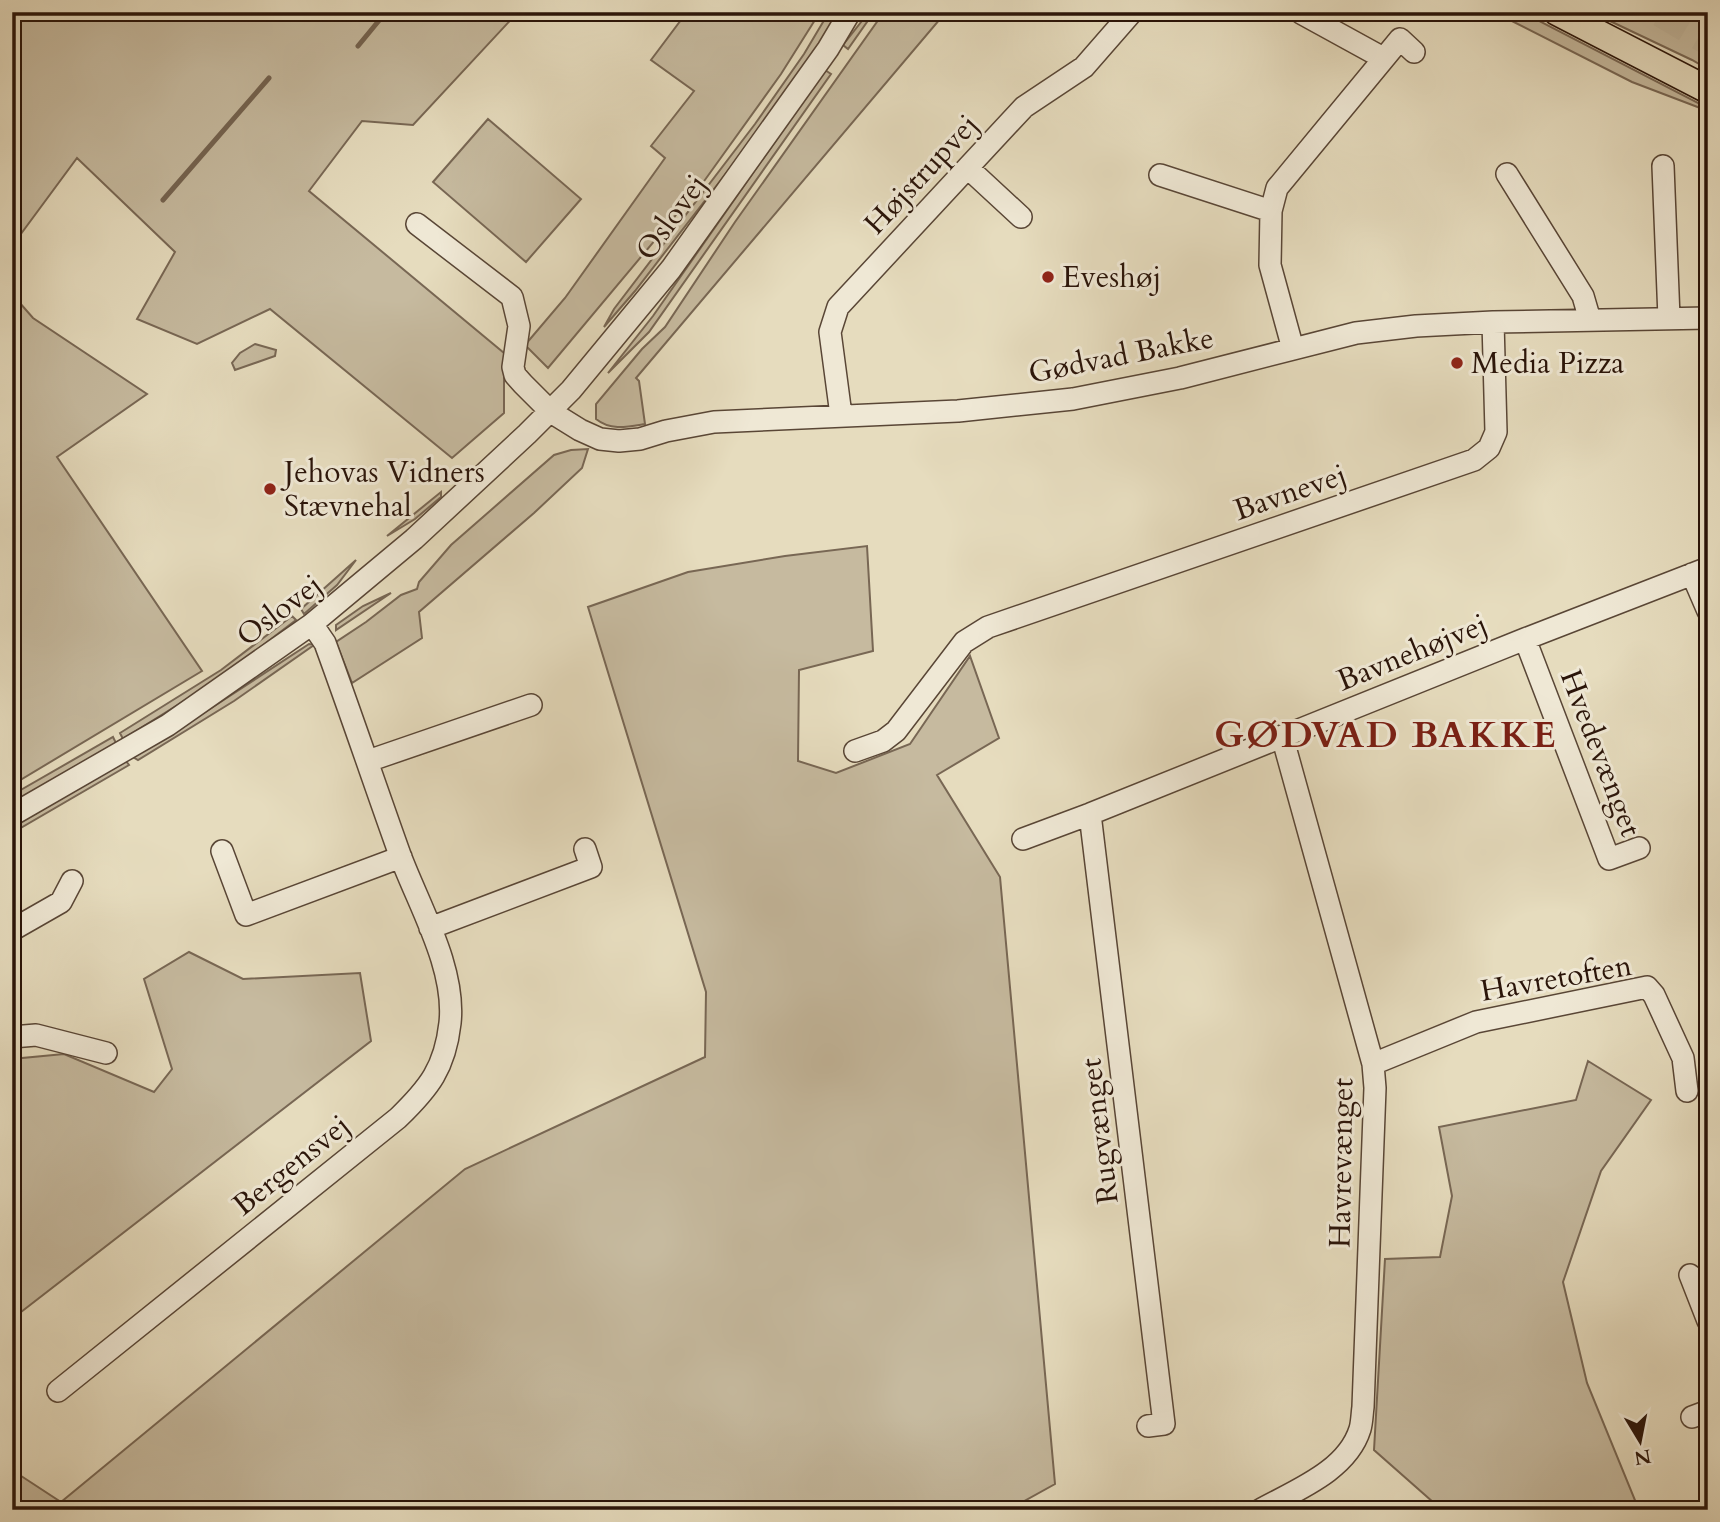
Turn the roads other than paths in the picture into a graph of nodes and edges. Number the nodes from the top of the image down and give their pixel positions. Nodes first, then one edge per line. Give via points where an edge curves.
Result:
1 (850, 12) edge
2 (860, 12) edge
3 (1132, 12) edge
4 (1557, 12) edge
5 (1301, 13) edge
6 (828, 49) junction
7 (1414, 52) dead end
8 (1382, 58) junction
9 (1708, 90) edge
10 (1663, 166) dead end
11 (968, 167) junction
12 (1507, 174) dead end
13 (1160, 175) dead end
14 (1271, 211) junction
15 (1021, 217) dead end
16 (416, 224) dead end
17 (1669, 318) junction
18 (1708, 318) edge
19 (1590, 320) junction
20 (1493, 322) junction
21 (1293, 349) junction
22 (551, 412) junction
23 (841, 415) junction
24 (1700, 571) edge
25 (1708, 611) edge
26 (312, 624) junction
27 (1525, 639) junction
28 (531, 705) dead end
29 (1282, 736) junction
30 (855, 751) dead end
31 (368, 761) junction
32 (1090, 814) junction
33 (12, 815) edge
34 (1023, 839) dead end
35 (1639, 848) dead end
36 (585, 849) dead end
37 (222, 851) dead end
38 (401, 857) junction
39 (72, 881) dead end
40 (430, 928) junction
41 (12, 930) edge
42 (12, 1037) edge
43 (106, 1053) dead end
44 (1373, 1064) junction
45 (1687, 1091) dead end
46 (1690, 1275) dead end
47 (1708, 1321) edge
48 (58, 1391) dead end
49 (1148, 1426) dead end
50 (1260, 1510) edge

1 - 6 street, Oslovej
2 - 6 street, Oslovej
3 - 11 street, Højstrupvej via 1084,68 1024,107
4 - 9 main road
5 - 8 street
6 - 22 street, Oslovej via 671,269
7 - 8 street via 1400,39
8 - 14 street via 1276,188
10 - 17 street
11 - 15 street
11 - 23 street, Højstrupvej via 838,307 830,332
12 - 19 street via 1583,296
13 - 14 street
14 - 21 street via 1270,265
16 - 22 street via 512,297 519,326 515,375
17 - 18 street, Gødvad Bakke
17 - 19 street, Gødvad Bakke
19 - 20 street, Gødvad Bakke
20 - 21 street, Gødvad Bakke via 1356,333
20 - 30 street, Bavnevej via 1496,432 1489,448 1475,460 988,627 964,642 896,731
21 - 23 street, Gødvad Bakke via 1073,399 958,411
22 - 23 street, Gødvad Bakke via 591,435 620,441 714,422
22 - 26 street, Oslovej via 414,539
24 - 25 street
24 - 27 street, Bavnehøjvej
26 - 31 street, Bergensvej via 325,643
26 - 33 street, Oslovej via 168,725
27 - 29 street, Bavnehøjvej
27 - 35 street, Hvedevænget via 1609,859
28 - 31 street
29 - 32 street, Bavnehøjvej
29 - 44 street, Havrevænget
31 - 38 street, Bergensvej
32 - 34 street, Bavnehøjvej
32 - 49 street, Rugvænget via 1164,1424
36 - 40 street via 591,867
37 - 38 street via 246,915
38 - 40 street, Bergensvej
39 - 41 street via 61,902
40 - 48 street, Bergensvej via 449,988 450,1021 445,1056 426,1091
42 - 43 street via 36,1035
44 - 45 street, Havretoften via 1476,1022 1647,987 1683,1058
44 - 50 street, Havrevænget via 1360,1430 1345,1454 1323,1475
46 - 47 street

